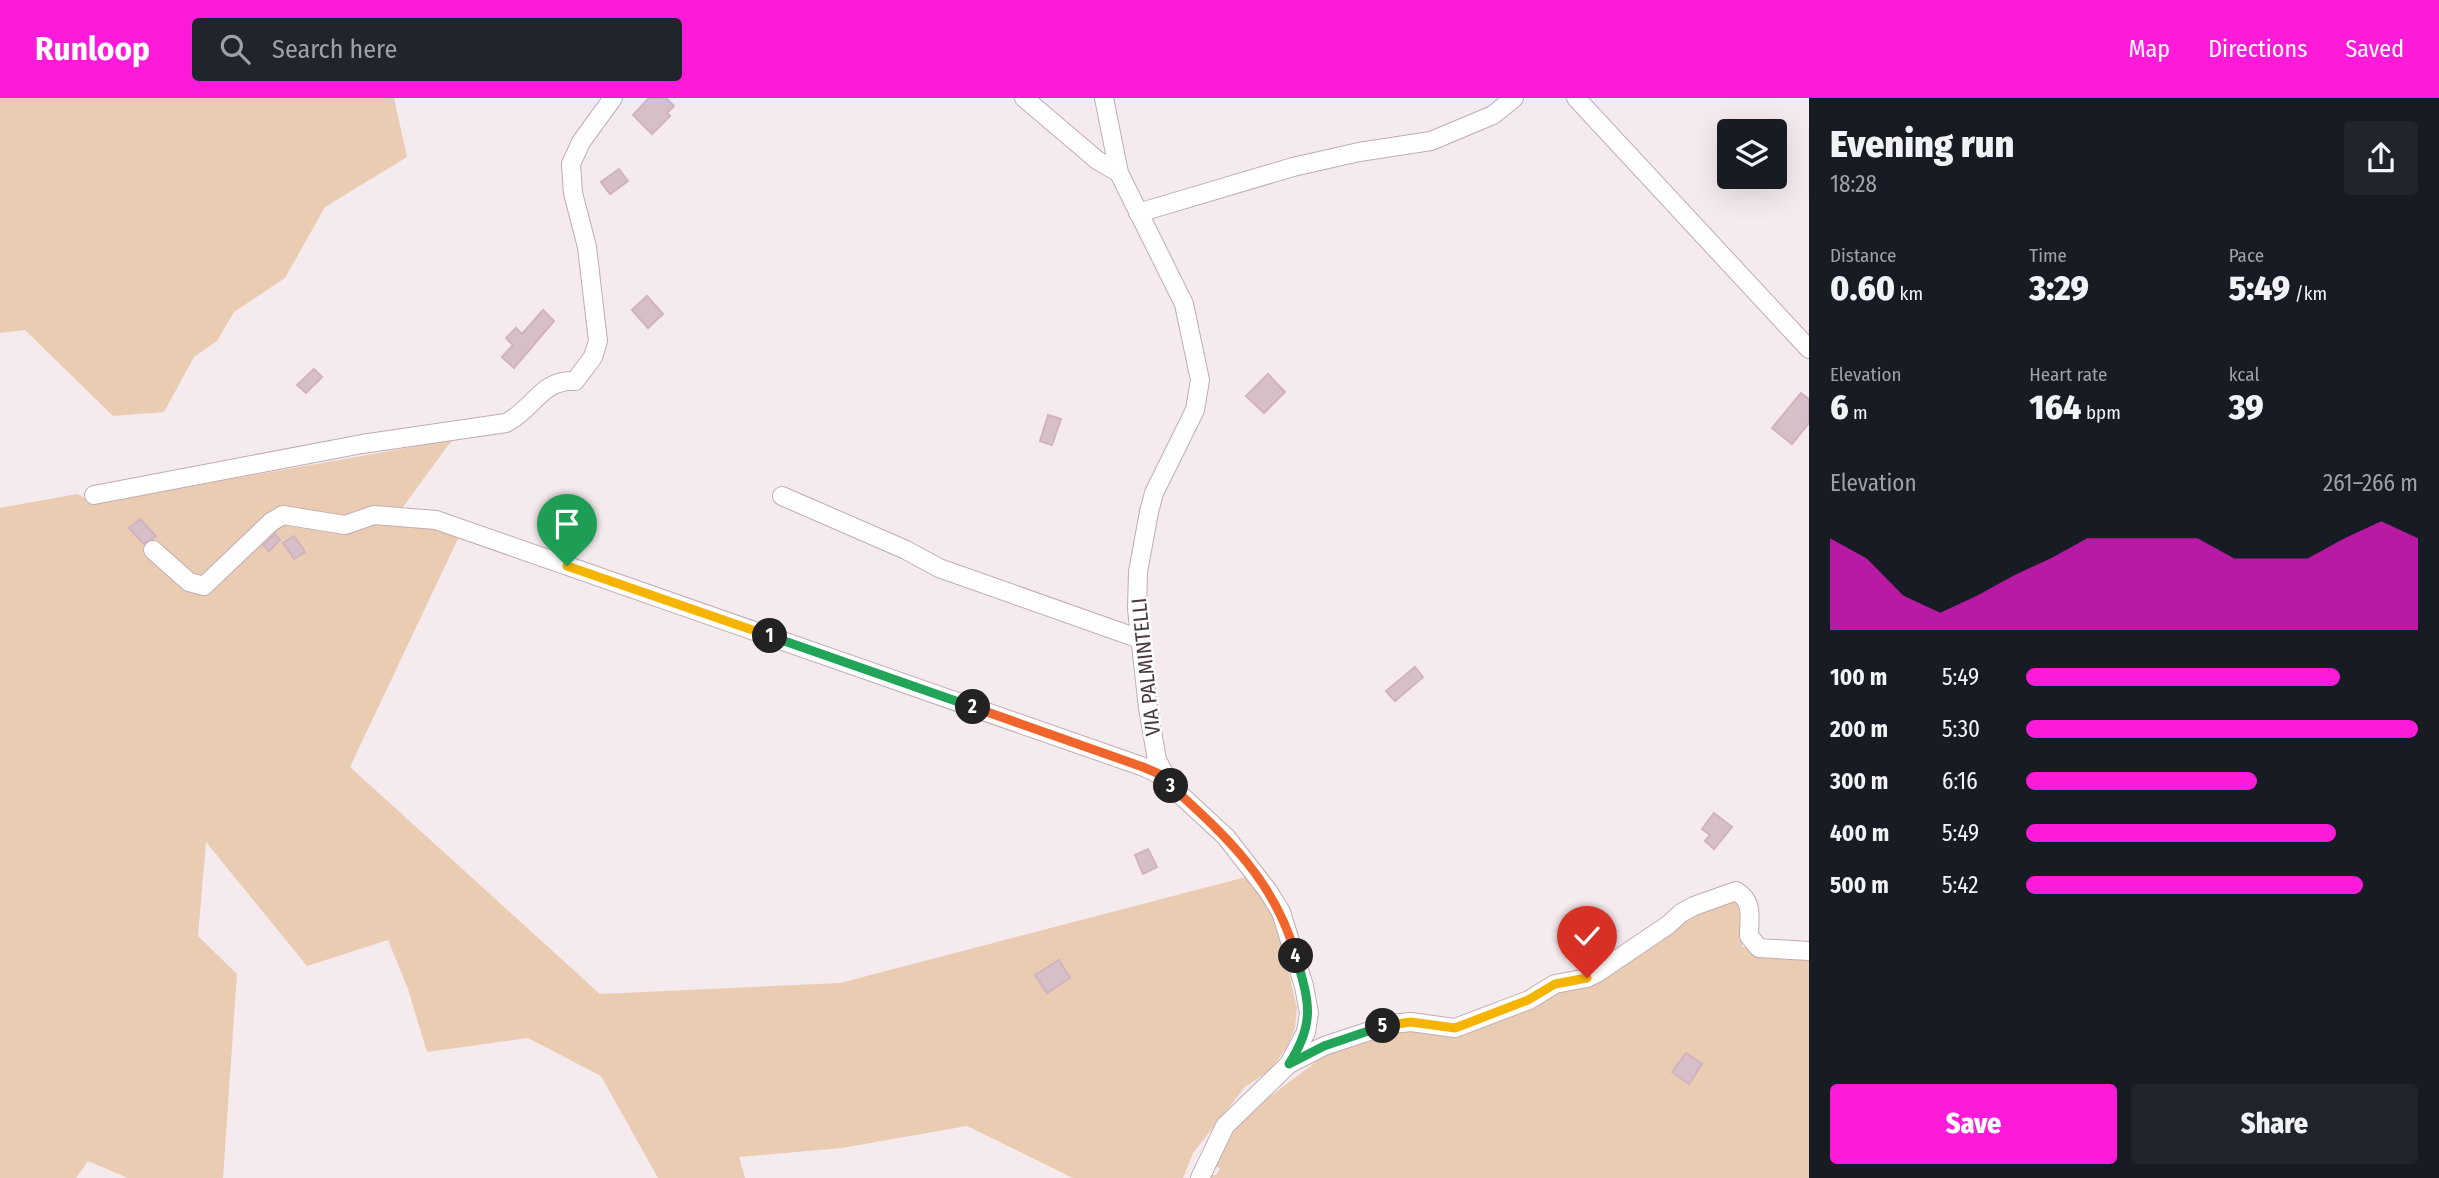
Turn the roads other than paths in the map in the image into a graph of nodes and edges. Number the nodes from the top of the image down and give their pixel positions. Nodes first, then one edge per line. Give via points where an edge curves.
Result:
1 (613, 98) edge
2 (1024, 98) edge
3 (1104, 98) edge
4 (1514, 98) edge
5 (1576, 98) edge
6 (1119, 173) junction
7 (1138, 213) junction
8 (1809, 349) edge
9 (94, 495) dead end
10 (782, 496) dead end
11 (153, 550) dead end
12 (1140, 639) junction
13 (1164, 776) junction
14 (1809, 951) edge
15 (1289, 1064) junction
16 (1200, 1178) edge

1 - 9 street via 571,164 598,341 593,357 575,381 552,384 506,423 362,444
2 - 6 street
3 - 6 street, VIA PALMINTELLI
4 - 7 street via 1493,115 1431,141 1293,167
5 - 8 street
6 - 7 street, VIA PALMINTELLI
7 - 12 street, VIA PALMINTELLI via 1184,304 1200,380 1195,410 1149,512 1137,593
10 - 12 street via 939,568
11 - 13 street via 189,582 204,586 283,515 345,525 374,515 436,520
12 - 13 street, VIA PALMINTELLI via 1147,708
13 - 15 street, VIA PALMINTELLI via 1226,837 1281,912 1309,1013 1306,1032
14 - 15 street via 1759,947 1749,936 1748,900 1736,891 1681,913 1597,973 1555,984 1477,1021 1455,1028 1391,1024 1324,1046
15 - 16 street, VIA PALMINTELLI via 1226,1126

